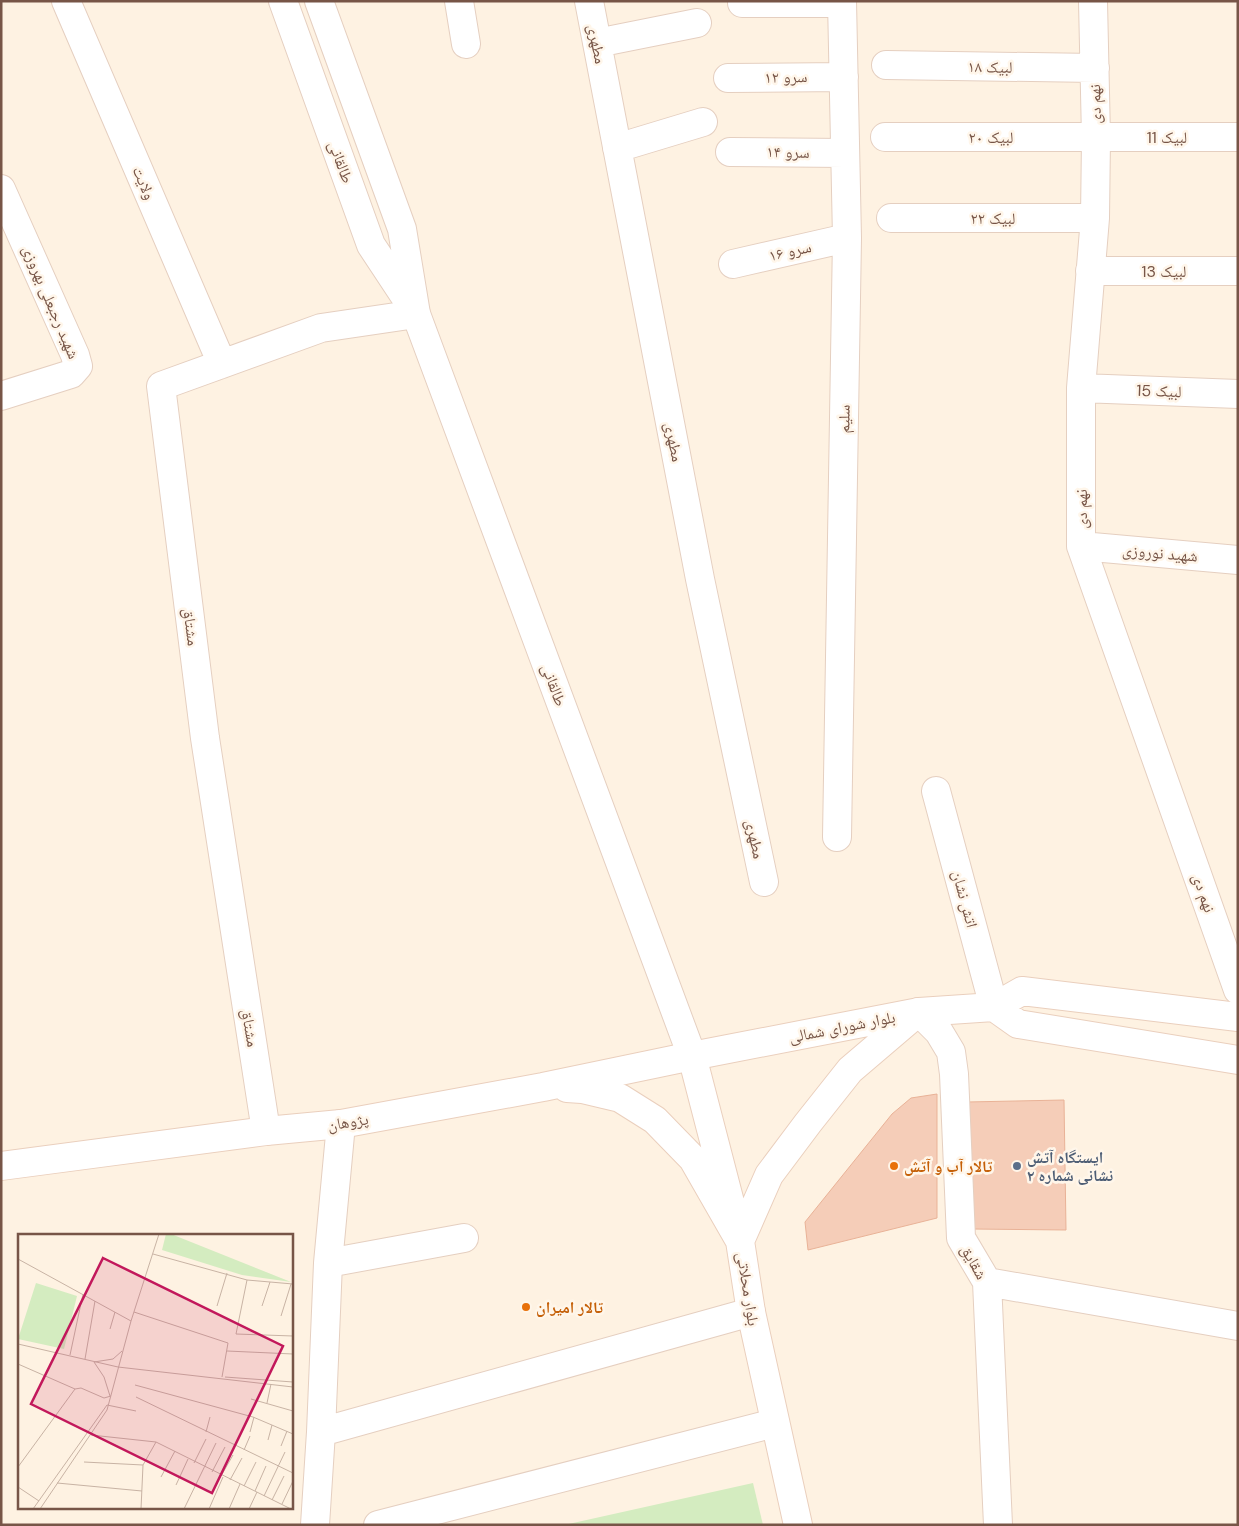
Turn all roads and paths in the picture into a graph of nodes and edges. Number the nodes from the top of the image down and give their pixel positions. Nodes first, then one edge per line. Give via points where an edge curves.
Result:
1 (66, 1) edge
2 (283, 1) edge
3 (319, 1) edge
4 (459, 1) edge
5 (589, 1) edge
6 (1093, 1) edge
7 (842, 2) edge
8 (742, 3) dead end
9 (697, 23) dead end
10 (597, 43) junction
11 (466, 44) dead end
12 (886, 65) dead end
13 (1095, 68) junction
14 (844, 76) junction
15 (728, 78) dead end
16 (703, 122) dead end
17 (886, 137) dead end
18 (1238, 137) edge
19 (1096, 138) junction
20 (617, 148) junction
21 (730, 152) dead end
22 (845, 153) junction
23 (1, 189) edge
24 (891, 218) dead end
25 (1094, 218) junction
26 (847, 238) junction
27 (733, 264) dead end
28 (1090, 271) junction
29 (1238, 271) edge
30 (416, 314) junction
31 (222, 364) junction
32 (1081, 388) junction
33 (1238, 394) edge
34 (1, 396) edge
35 (1081, 546) junction
36 (1238, 560) edge
37 (936, 792) dead end
38 (837, 836) dead end
39 (764, 882) dead end
40 (1238, 990) edge
41 (994, 1007) junction
42 (919, 1012) junction
43 (1238, 1017) edge
44 (692, 1056) junction
45 (1238, 1060) edge
46 (543, 1087) junction
47 (341, 1124) junction
48 (266, 1131) junction
49 (1, 1166) edge
50 (464, 1238) dead end
51 (740, 1241) junction
52 (328, 1263) junction
53 (987, 1282) junction
54 (751, 1312) junction
55 (1238, 1326) edge
56 (775, 1423) junction
57 (321, 1432) junction
58 (315, 1525) edge
59 (378, 1525) edge
60 (798, 1525) edge
61 (998, 1525) edge

1 - 31 street, ولایت
2 - 30 street, طالقانی via 371,245
3 - 30 street, طالقانی via 402,230
4 - 11 street
5 - 10 street, مطهری
6 - 13 street, نهم دی
7 - 8 street
7 - 14 street, سلیم
9 - 10 street
10 - 20 street, مطهری
12 - 13 street, لبیک ۱۸
13 - 19 street, نهم دی
14 - 15 street, سرو ۱۲
14 - 22 street, سلیم
16 - 20 street
17 - 19 street, لبیک ۲۰
18 - 19 street, لبیک 11
19 - 25 street, نهم دی
20 - 39 street, مطهری via 700,579
21 - 22 street, سرو ۱۴
22 - 26 street, سلیم
23 - 34 street, شهید رجبعلی بهروزی via 78,366 71,374
24 - 25 street, لبیک ۲۲
25 - 28 street, نهم دی
26 - 27 street, سرو ۱۶
26 - 38 street, سلیم
28 - 29 street, لبیک 13
28 - 32 street, نهم دی
30 - 31 street, مشتاق via 321,328
30 - 44 street, طالقانی
31 - 48 street, مشتاق via 161,386 205,738
32 - 33 street, لبیک 15
32 - 35 street, نهم دی
35 - 36 street, شهید نوروزی
35 - 40 street, نهم دی
37 - 41 street, اتش نشان
41 - 42 street, بلوار شورای شمالی
41 - 43 street, بلوار شورای شمالی via 1022,990
41 - 45 street via 1018,1024
42 - 44 street, بلوار شورای شمالی
42 - 51 street via 850,1070 808,1123 769,1174
42 - 53 street, شقایق via 939,1032 951,1052 961,1238
44 - 46 street, پژوهان
44 - 51 street, بلوار محلاتی
46 - 47 street, پژوهان
46 - 51 street via 582,1089 620,1098 655,1120 693,1159
47 - 48 street, پژوهان
47 - 52 street
48 - 49 street, پژوهان
50 - 52 street
51 - 54 street, بلوار محلاتی
52 - 57 street
53 - 55 street
53 - 61 street, شقایق
54 - 56 street, بلوار محلاتی
54 - 57 street
56 - 59 street
56 - 60 street, بلوار محلاتی
57 - 58 street

